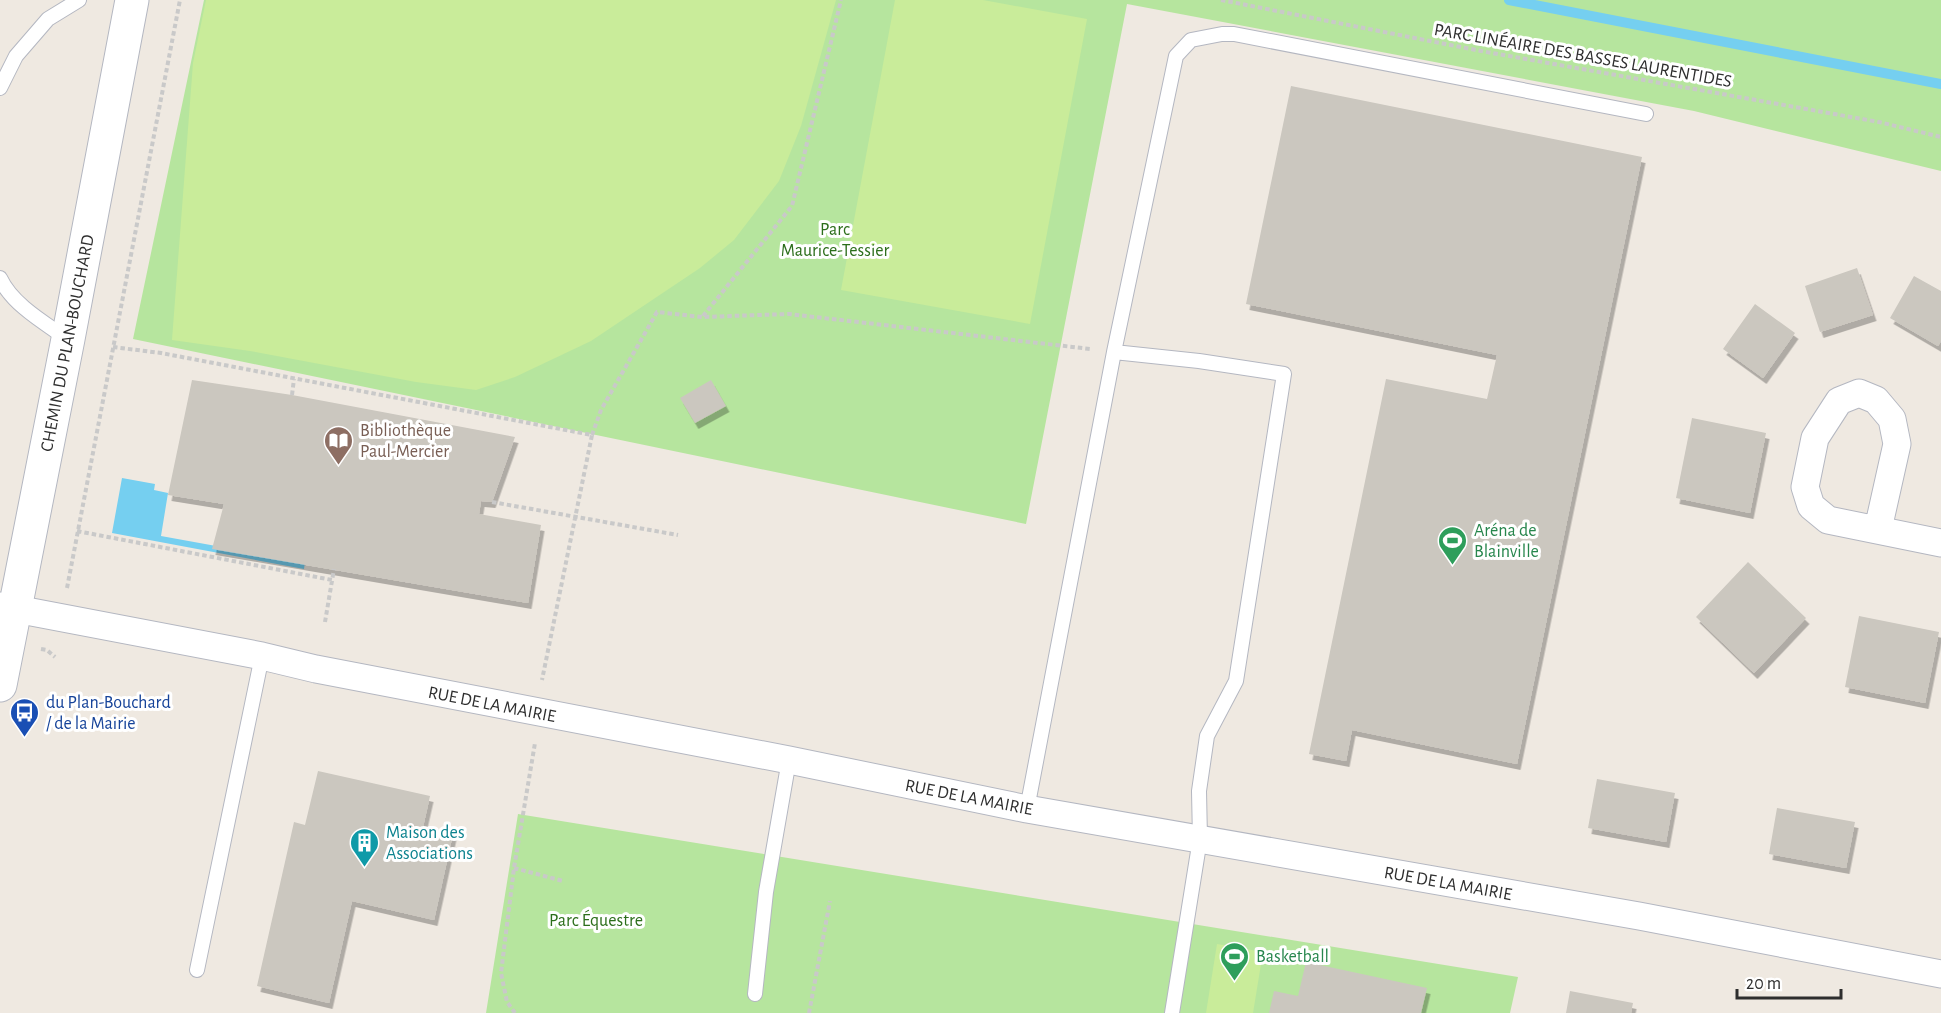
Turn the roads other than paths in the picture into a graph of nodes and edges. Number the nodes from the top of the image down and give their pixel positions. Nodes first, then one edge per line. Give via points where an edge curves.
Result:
1 (79, 0) edge
2 (132, 0) edge
3 (0, 88) edge
4 (1646, 114) dead end
5 (0, 278) edge
6 (68, 339) junction
7 (1114, 352) junction
8 (1878, 530) junction
9 (1941, 543) edge
10 (8, 608) edge
11 (262, 656) junction
12 (0, 685) edge
13 (789, 760) junction
14 (1027, 809) junction
15 (1200, 839) junction
16 (197, 970) dead end
17 (1941, 974) edge
18 (755, 994) dead end
19 (1172, 1013) edge

1 - 3 lane via 48,19 16,56
2 - 6 street, CHEMIN DU PLAN-BOUCHARD
4 - 7 lane via 1234,34 1191,40 1176,57
5 - 6 lane via 4,287 35,317
6 - 10 street, CHEMIN DU PLAN-BOUCHARD
7 - 14 lane
7 - 15 lane via 1284,374 1236,681 1207,736 1199,791
8 - 8 street via 1897,444 1892,419 1876,400 1859,393 1839,401 1815,438 1805,487 1811,506 1828,520
8 - 9 street
10 - 11 street, RUE DE LA MAIRIE
10 - 12 street, CHEMIN DU PLAN-BOUCHARD
11 - 13 street, RUE DE LA MAIRIE
11 - 16 lane
13 - 14 street, RUE DE LA MAIRIE
13 - 18 lane via 766,892
14 - 15 street, RUE DE LA MAIRIE
15 - 17 street, RUE DE LA MAIRIE via 1640,916
15 - 19 lane

